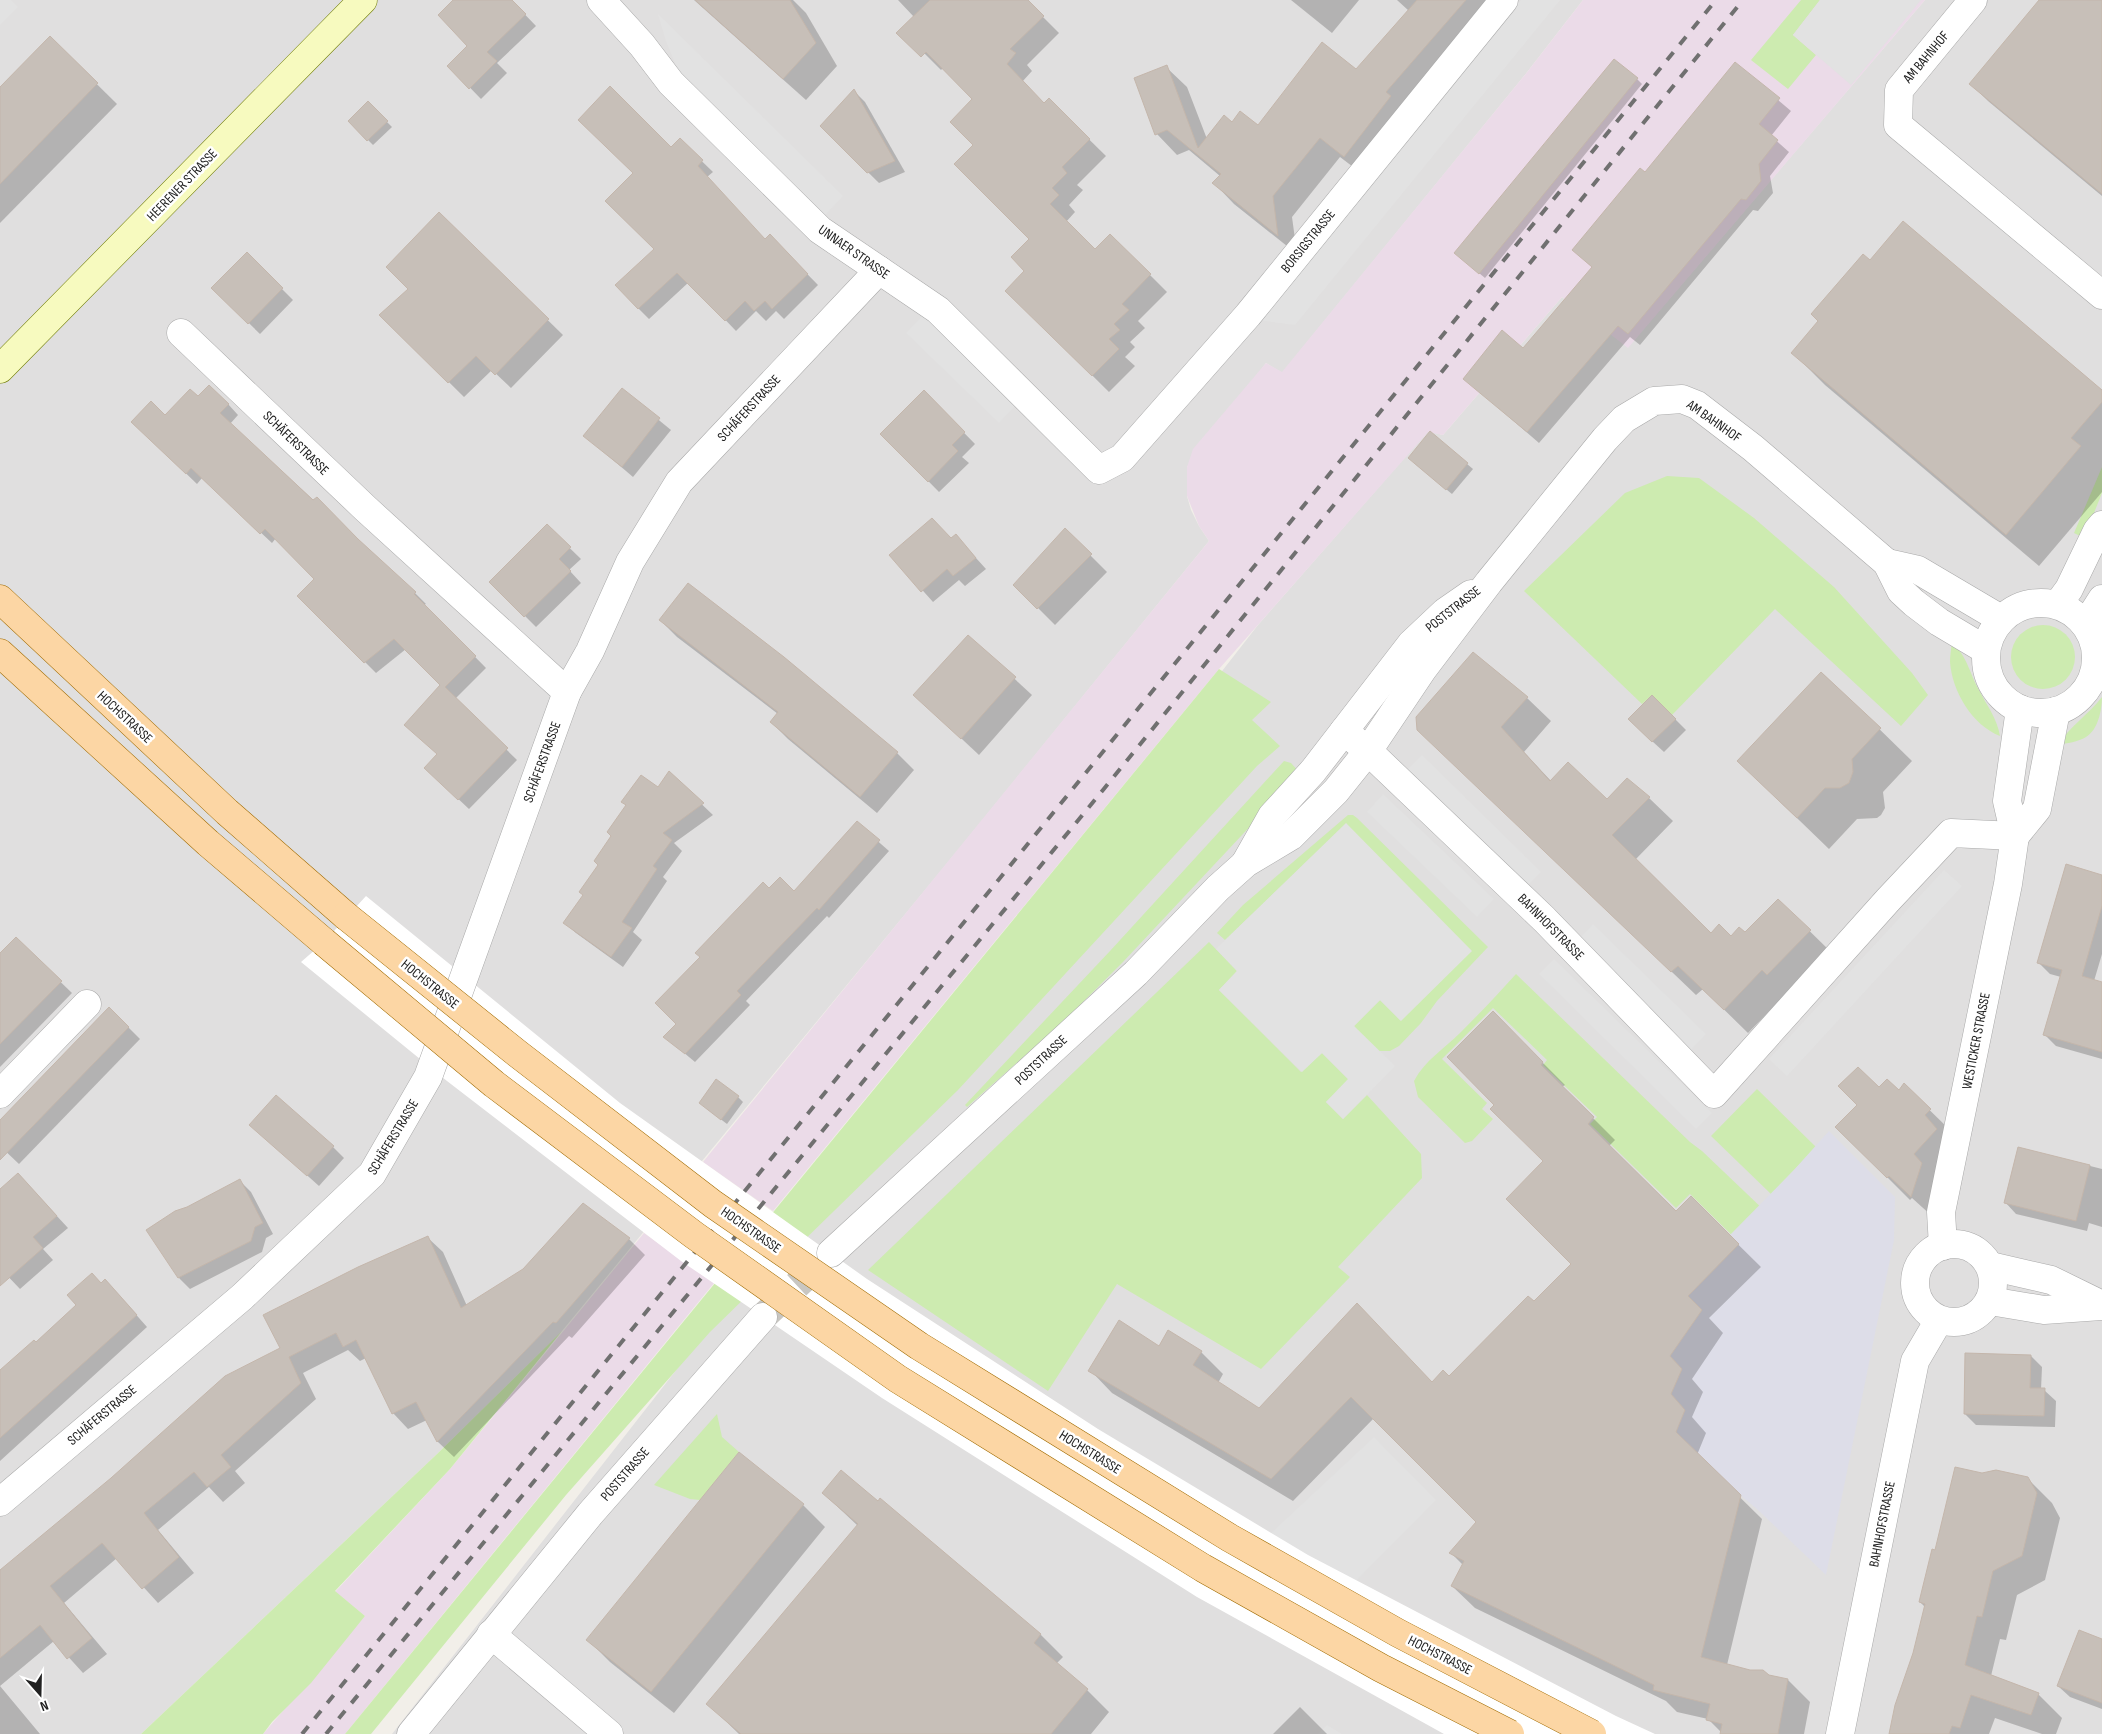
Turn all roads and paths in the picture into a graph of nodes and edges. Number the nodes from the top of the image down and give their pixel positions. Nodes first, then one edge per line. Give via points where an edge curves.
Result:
1 (363, 0) edge
2 (601, 0) edge
3 (1504, 0) edge
4 (1973, 0) edge
5 (879, 270) junction
6 (2102, 295) edge
7 (181, 333) dead end
8 (0, 369) edge
9 (1099, 470) joint
10 (2102, 525) edge
11 (1887, 563) junction
12 (1488, 582) junction
13 (2102, 599) edge
14 (0, 600) edge
15 (2058, 604) junction
16 (2001, 619) junction
17 (2086, 624) junction
18 (1986, 650) junction
19 (0, 653) edge
20 (567, 692) junction
21 (2020, 709) junction
22 (2056, 711) junction
23 (1344, 731) junction
24 (1368, 751) junction
25 (2015, 836) junction
26 (1246, 863) junction
27 (87, 1004) dead end
28 (0, 1094) edge
29 (1943, 1246) junction
30 (831, 1253) tunnel mouth
31 (1990, 1266) junction
32 (1990, 1301) junction
33 (2102, 1306) edge
34 (763, 1317) tunnel mouth
35 (1939, 1320) junction
36 (0, 1502) edge
37 (491, 1634) junction
38 (411, 1734) edge
39 (609, 1734) edge
40 (1510, 1734) edge
41 (1592, 1734) edge
42 (1840, 1734) edge

1 - 8 main road, HEERENER STRASSE
2 - 5 street, UNNAER STRASSE via 642,44 671,83 820,230
3 - 9 street, BORSIGSTRASSE via 1229,337 1122,458
4 - 6 street, AM BAHNHOF via 1899,90 1898,125
5 - 9 street, UNNAER STRASSE via 938,310
5 - 20 street, SCHÄFERSTRASSE via 679,482 630,562 590,651
7 - 20 street, SCHÄFERSTRASSE via 365,508
10 - 15 street
11 - 12 street, AM BAHNHOF via 1753,448 1697,405 1676,398 1654,401 1641,407 1618,426
11 - 16 street, AM BAHNHOF via 1918,570
11 - 18 street, AM BAHNHOF via 1901,591 1914,604
12 - 23 street, POSTSTRASSE via 1445,612 1411,644
12 - 24 street, POSTSTRASSE
13 - 17 street
14 - 41 main road, HOCHSTRASSE, bridge via 228,812 346,916 713,1204 919,1346 1230,1538 1398,1633
15 - 16 street via 2030,603
15 - 17 street via 2074,612
16 - 18 street via 1991,633
17 - 22 street via 2095,641 2094,676 2086,692 2072,704
18 - 21 street via 1986,668 1993,686 2005,700
19 - 40 main road, bridge via 208,843 324,942 494,1084 694,1235 898,1378 1203,1568 1382,1668
20 - 36 street, SCHÄFERSTRASSE via 428,1077 372,1174 242,1296
21 - 22 street via 2039,714
21 - 25 street, WESTICKER STRASSE via 2007,800
22 - 25 street, WESTICKER STRASSE via 2037,808
23 - 24 street, BAHNHOFSTRASSE
23 - 26 street, POSTSTRASSE via 1314,771 1272,816
24 - 25 street, BAHNHOFSTRASSE via 1544,919 1714,1094 1951,833
24 - 26 street, POSTSTRASSE via 1336,791 1291,836
25 - 29 street, WESTICKER STRASSE via 1941,1212
26 - 30 street, POSTSTRASSE via 1136,973
27 - 28 street
29 - 31 street via 1970,1247
29 - 35 street via 1926,1256 1915,1279 1915,1292 1920,1303
31 - 32 street via 1993,1283
31 - 33 street via 2051,1280
32 - 33 street via 2044,1310
32 - 35 street via 1982,1311 1962,1322
34 - 37 street, POSTSTRASSE via 590,1514
35 - 42 street, BAHNHOFSTRASSE via 1915,1361
37 - 38 street, POSTSTRASSE
37 - 39 street

